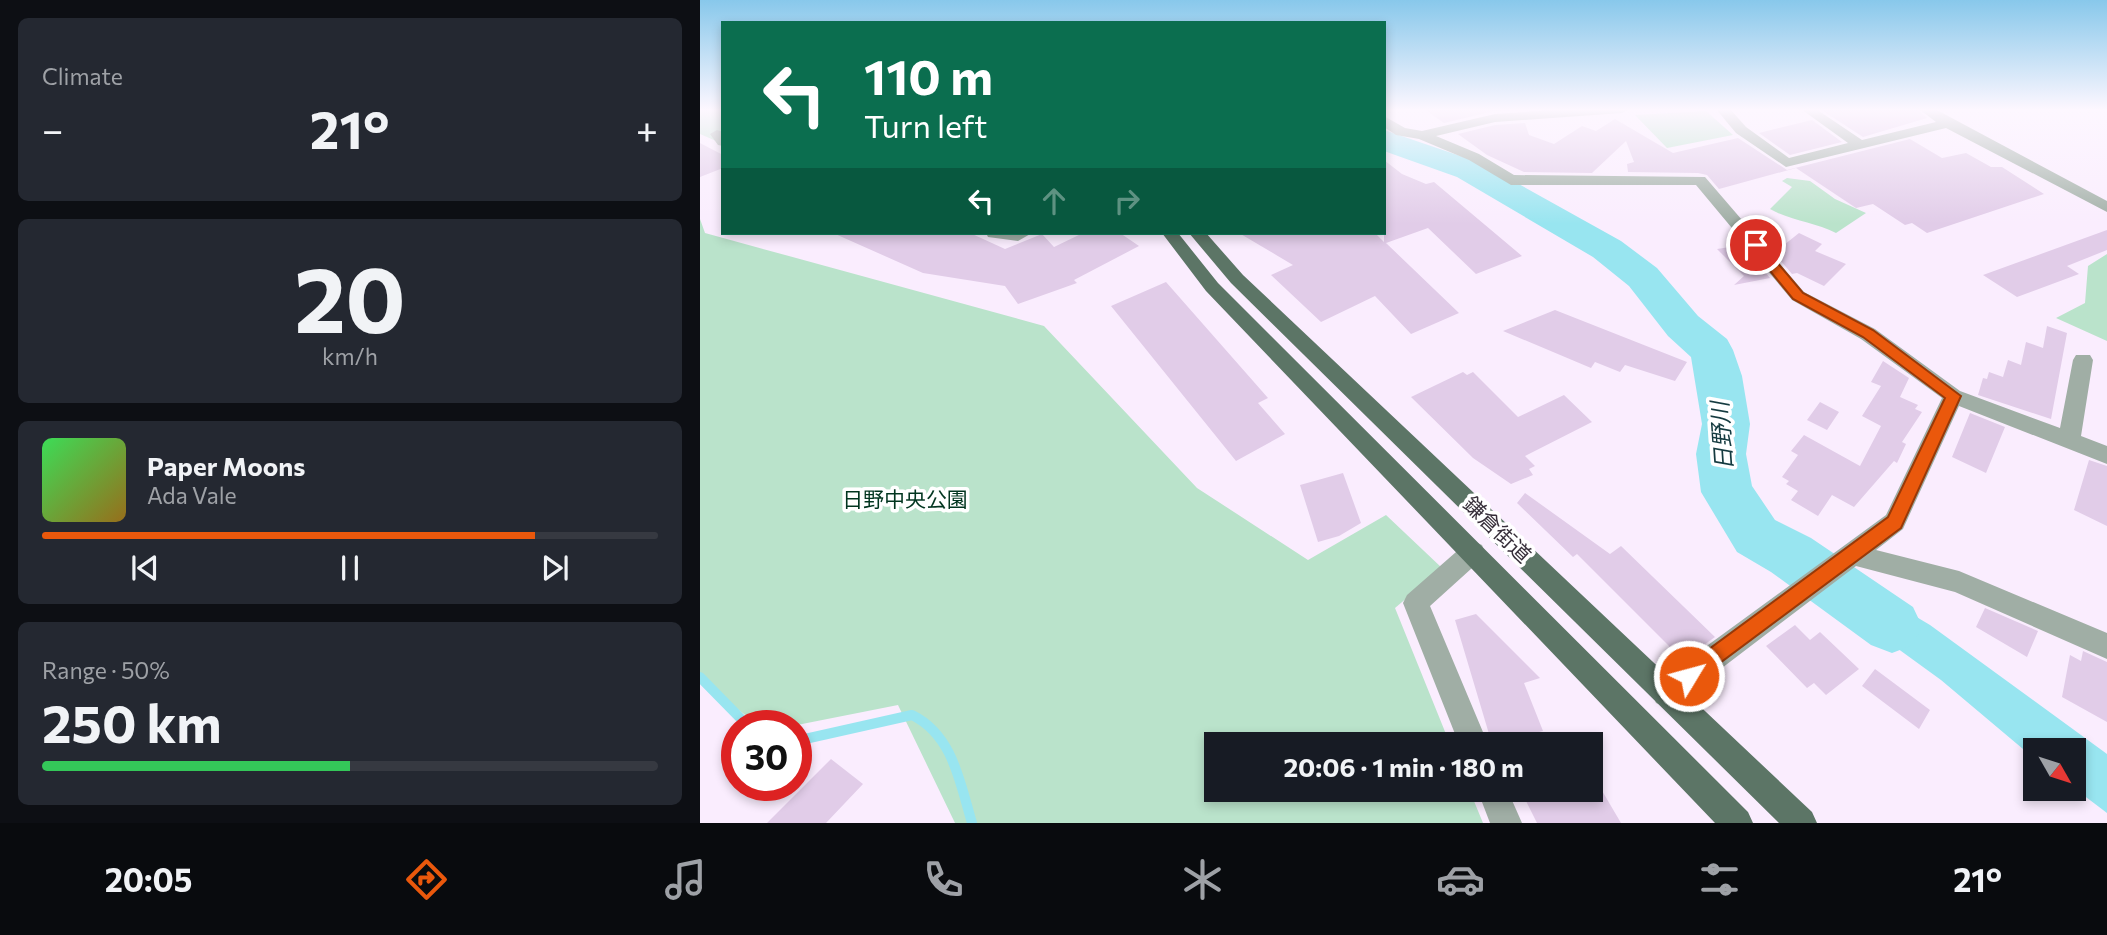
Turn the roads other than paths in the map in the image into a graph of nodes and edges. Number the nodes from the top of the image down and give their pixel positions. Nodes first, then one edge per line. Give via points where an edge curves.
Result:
1 (1451, 147) edge
2 (1765, 147) edge
3 (1855, 147) edge
4 (1994, 147) edge
5 (2107, 207) edge
6 (1172, 235) edge
7 (1199, 235) edge
8 (2083, 360) dead end
9 (1953, 396) junction
10 (2069, 441) junction
11 (2107, 455) edge
12 (1473, 552) junction
13 (1845, 560) junction
14 (2107, 646) edge
15 (1666, 693) junction
16 (1469, 732) edge
17 (1497, 802) edge
18 (1506, 823) edge
19 (1737, 823) edge
20 (1801, 823) edge

1 - 9 street via 1511,180 1700,180 1798,296 1868,334
2 - 3 street via 1786,163
4 - 5 street
6 - 12 main road, 鎌倉街道 via 1212,287
7 - 15 main road, 鎌倉街道 via 1237,279
8 - 10 street
9 - 10 street
9 - 13 street via 1895,522
10 - 11 street
12 - 16 street via 1416,603
12 - 19 main road, 鎌倉街道
13 - 14 street via 1959,582
13 - 15 street
15 - 20 main road, 鎌倉街道
17 - 18 street

